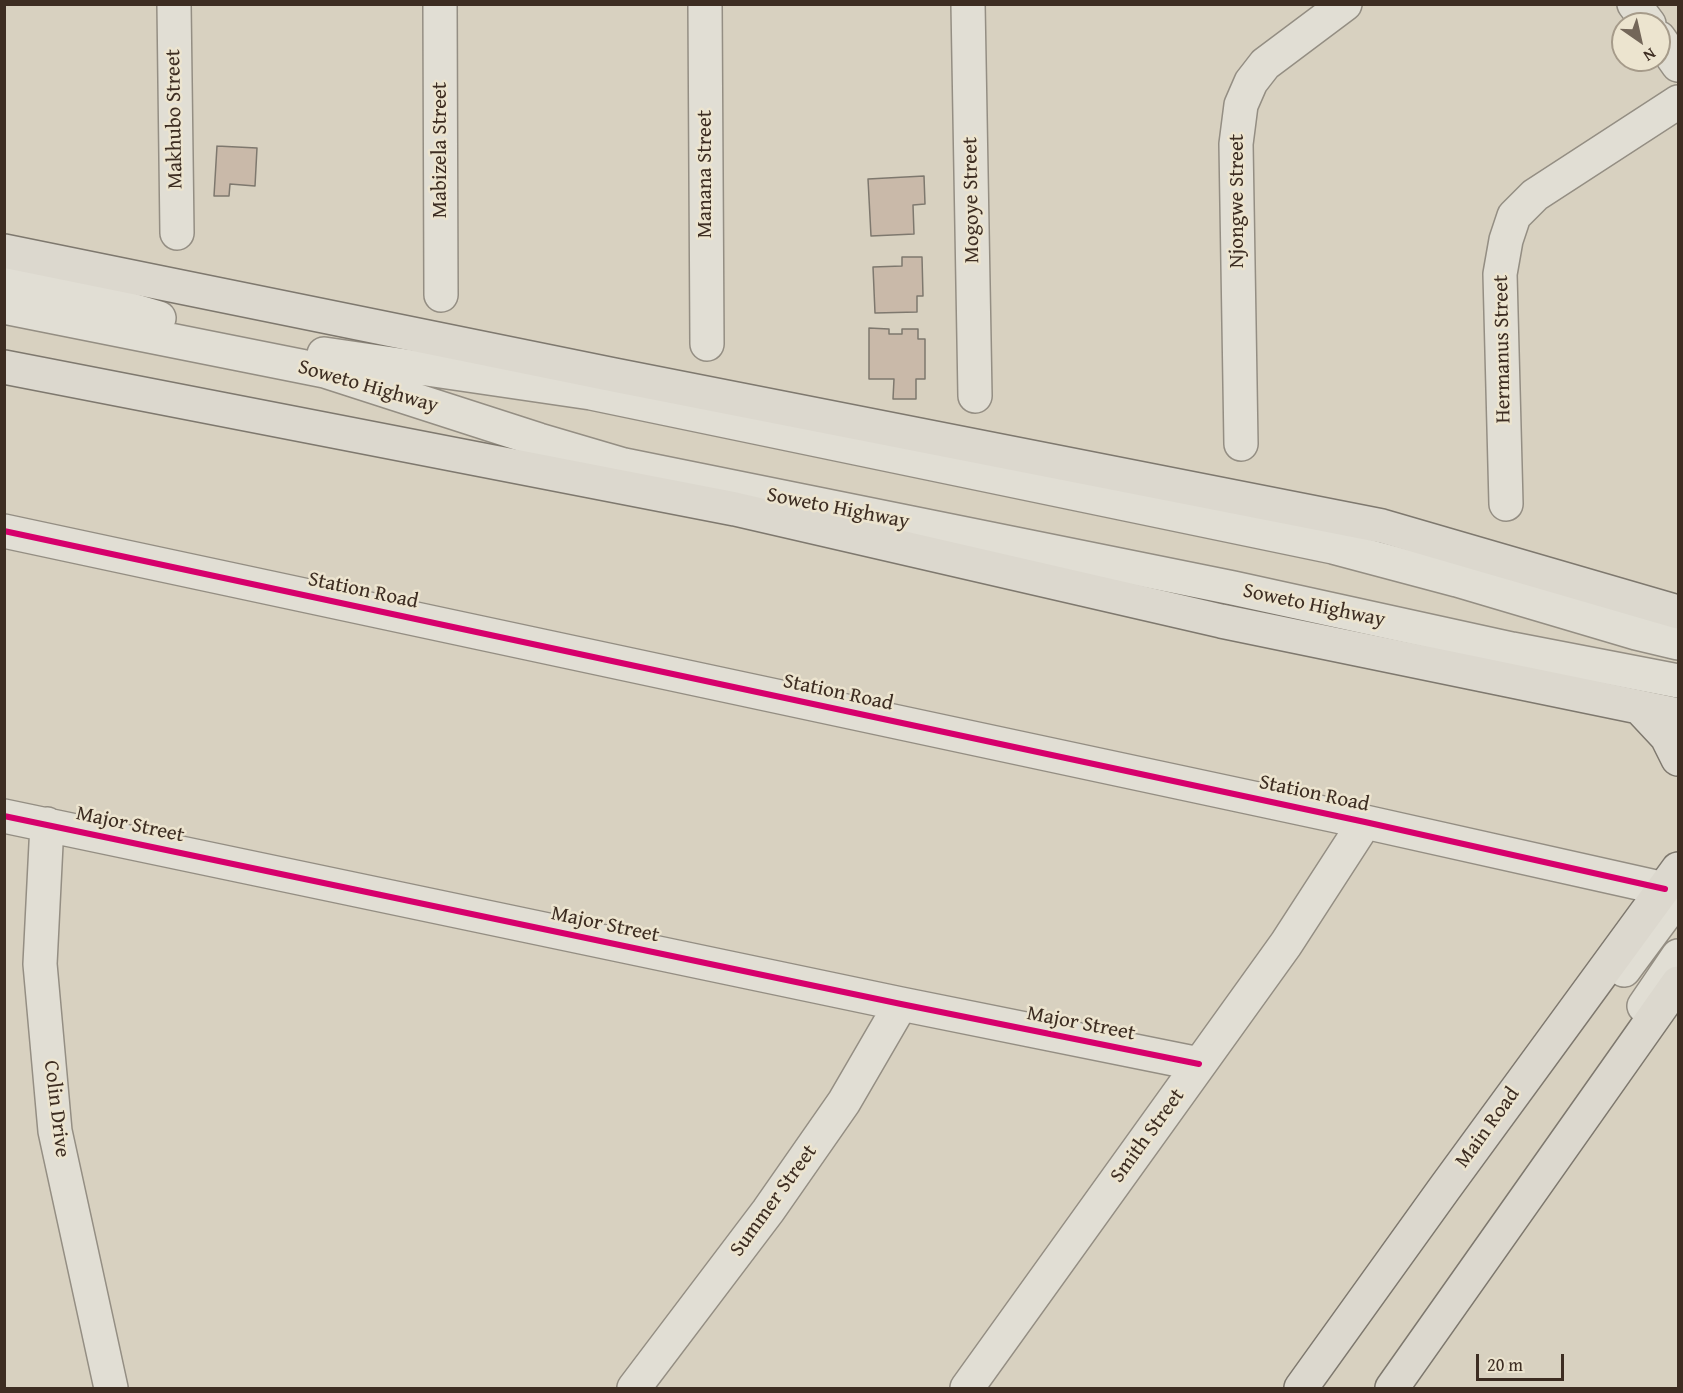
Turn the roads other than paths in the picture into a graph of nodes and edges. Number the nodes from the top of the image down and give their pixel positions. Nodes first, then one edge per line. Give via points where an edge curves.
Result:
1 (174, 4) edge
2 (440, 4) edge
3 (705, 4) edge
4 (968, 4) edge
5 (1345, 4) edge
6 (1678, 102) edge
7 (177, 233) dead end
8 (4, 250) edge
9 (4, 277) edge
10 (441, 294) dead end
11 (4, 307) edge
12 (707, 344) dead end
13 (4, 367) edge
14 (975, 396) dead end
15 (1241, 444) dead end
16 (1506, 504) dead end
17 (4, 531) edge
18 (1678, 612) edge
19 (1678, 643) edge
20 (1678, 681) edge
21 (1639, 706) junction
22 (1678, 715) edge
23 (1678, 759) edge
24 (4, 816) edge
25 (1365, 822) junction
26 (47, 824) junction
27 (1674, 885) edge
28 (1678, 956) edge
29 (1678, 983) edge
30 (902, 1004) junction
31 (1199, 1064) junction
32 (111, 1389) edge
33 (634, 1389) edge
34 (967, 1389) edge
35 (1301, 1389) edge
36 (1320, 1389) edge
37 (1380, 1389) edge
38 (1392, 1389) edge

1 - 7 street, Makhubo Street
2 - 10 street, Mabizela Street
3 - 12 street, Manana Street
4 - 14 street, Mogoye Street
5 - 15 street, Njongwe Street via 1265,64 1241,105 1236,144
6 - 16 street, Hermanus Street via 1535,195 1514,216 1500,274
8 - 18 main road via 1382,526
9 - 19 street, Soweto Highway via 75,293 186,326 310,353 591,393 1333,547
11 - 20 street, Soweto Highway via 325,371 624,465
13 - 21 main road, Soweto Highway via 735,509 1221,621
17 - 25 street, Station Road
21 - 22 main road, Soweto Highway
21 - 23 main road via 1667,737
24 - 26 street, Major Street
25 - 27 street, Station Road
25 - 31 street, Smith Street via 1286,944
26 - 30 street, Major Street
26 - 32 street, Colin Drive via 40,964 55,1131
27 - 35 main road, Main Road via 1444,1188
27 - 36 street, Main Road
28 - 37 street
29 - 38 main road
30 - 31 street, Major Street
30 - 33 street, Summer Street via 844,1101 768,1211
31 - 34 street, Smith Street

